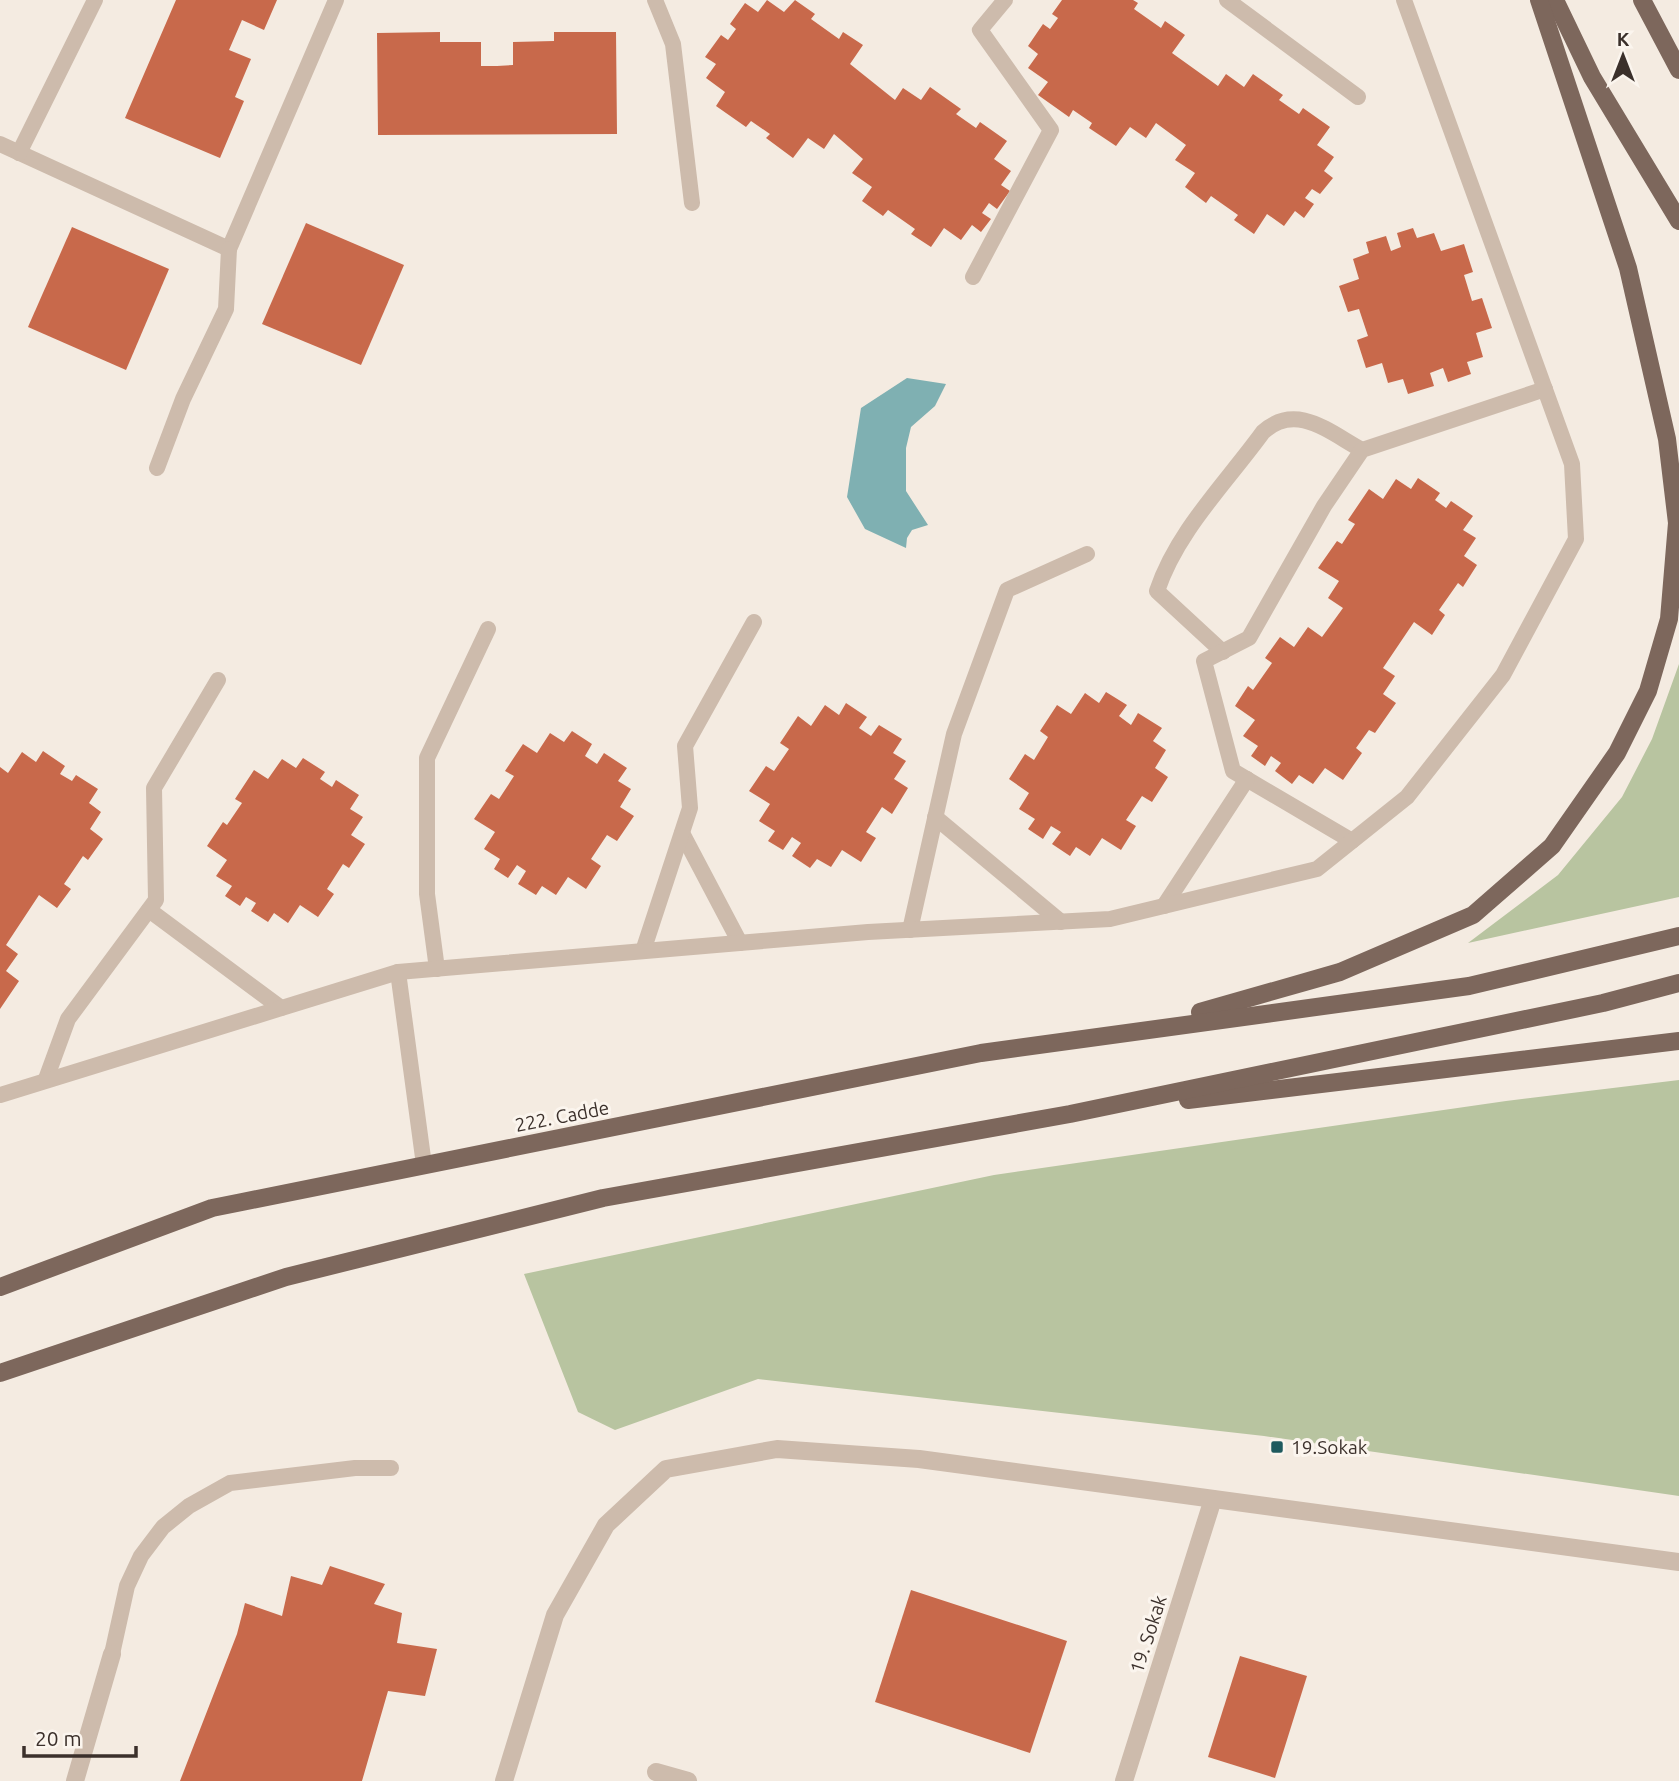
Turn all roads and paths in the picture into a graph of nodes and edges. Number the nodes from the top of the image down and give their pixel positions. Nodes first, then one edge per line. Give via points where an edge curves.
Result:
1 (95, 0) edge
2 (336, 0) edge
3 (655, 0) edge
4 (1005, 0) edge
5 (1227, 0) edge
6 (1404, 0) edge
7 (1539, 0) edge
8 (1555, 0) edge
9 (1642, 0) edge
10 (1679, 71) edge
11 (1358, 97) dead end
12 (0, 144) edge
13 (19, 153) junction
14 (692, 203) dead end
15 (1679, 221) edge
16 (229, 249) junction
17 (973, 277) dead end
18 (1545, 389) junction
19 (1362, 450) junction
20 (157, 468) dead end
21 (1087, 554) dead end
22 (754, 622) dead end
23 (488, 629) dead end
24 (1223, 652) junction
25 (218, 680) dead end
26 (1247, 779) junction
27 (935, 817) junction
28 (682, 833) junction
29 (1352, 841) junction
30 (1164, 906) junction
31 (149, 910) junction
32 (1061, 922) junction
33 (909, 930) junction
34 (1679, 936) edge
35 (740, 943) junction
36 (643, 951) junction
37 (437, 969) junction
38 (398, 972) junction
39 (1679, 983) edge
40 (281, 1008) junction
41 (1143, 1029) junction
42 (1679, 1041) edge
43 (46, 1079) junction
44 (0, 1095) edge
45 (1070, 1114) junction
46 (424, 1166) junction
47 (0, 1287) edge
48 (0, 1373) edge
49 (391, 1468) dead end
50 (1213, 1499) junction
51 (1679, 1562) edge
52 (112, 1654) joint
53 (656, 1772) dead end
54 (75, 1781) edge
55 (504, 1781) edge
56 (688, 1781) edge
57 (1124, 1781) edge

1 - 13 lane
2 - 16 lane
3 - 14 lane via 674,44
4 - 17 lane via 980,30 1051,130
5 - 11 lane
6 - 18 lane
7 - 41 main road via 1628,268 1667,439 1677,523 1669,618 1648,691 1617,753 1552,845 1473,915 1340,972
8 - 15 main road via 1592,77
9 - 10 main road
12 - 13 lane
13 - 16 lane
16 - 20 lane via 226,309 183,399
18 - 19 lane
18 - 29 lane via 1572,464 1576,539 1503,675 1407,797
19 - 24 lane via 1324,506 1249,638
19 - 24 lane via 1309,421 1275,421 1167,561 1157,591
21 - 27 lane via 1007,590 954,734
22 - 28 lane via 685,746 691,808
23 - 37 lane via 427,758 427,894
24 - 26 lane via 1204,661 1233,771
25 - 31 lane via 154,788 156,900
26 - 29 lane
26 - 30 lane
27 - 32 lane
27 - 33 lane
28 - 35 lane
28 - 36 lane
29 - 30 lane via 1317,869
30 - 32 lane via 1110,919
31 - 40 lane
31 - 43 lane via 68,1019
32 - 33 lane
33 - 35 lane
34 - 41 main road via 1469,986
35 - 36 lane
36 - 37 lane
37 - 38 lane
38 - 40 lane
38 - 46 lane
39 - 45 main road via 1589,1006
40 - 43 lane
41 - 46 main road, 222. Cadde via 981,1053
42 - 45 main road
43 - 44 lane
45 - 48 main road via 603,1198 286,1277
46 - 47 main road, 222. Cadde via 212,1208
49 - 52 lane via 230,1483 189,1506 163,1527 141,1556 127,1586
50 - 51 street
50 - 55 street via 919,1458 777,1448 666,1469 606,1525 555,1615
50 - 57 street, 19. Sokak
52 - 54 street
53 - 56 street

